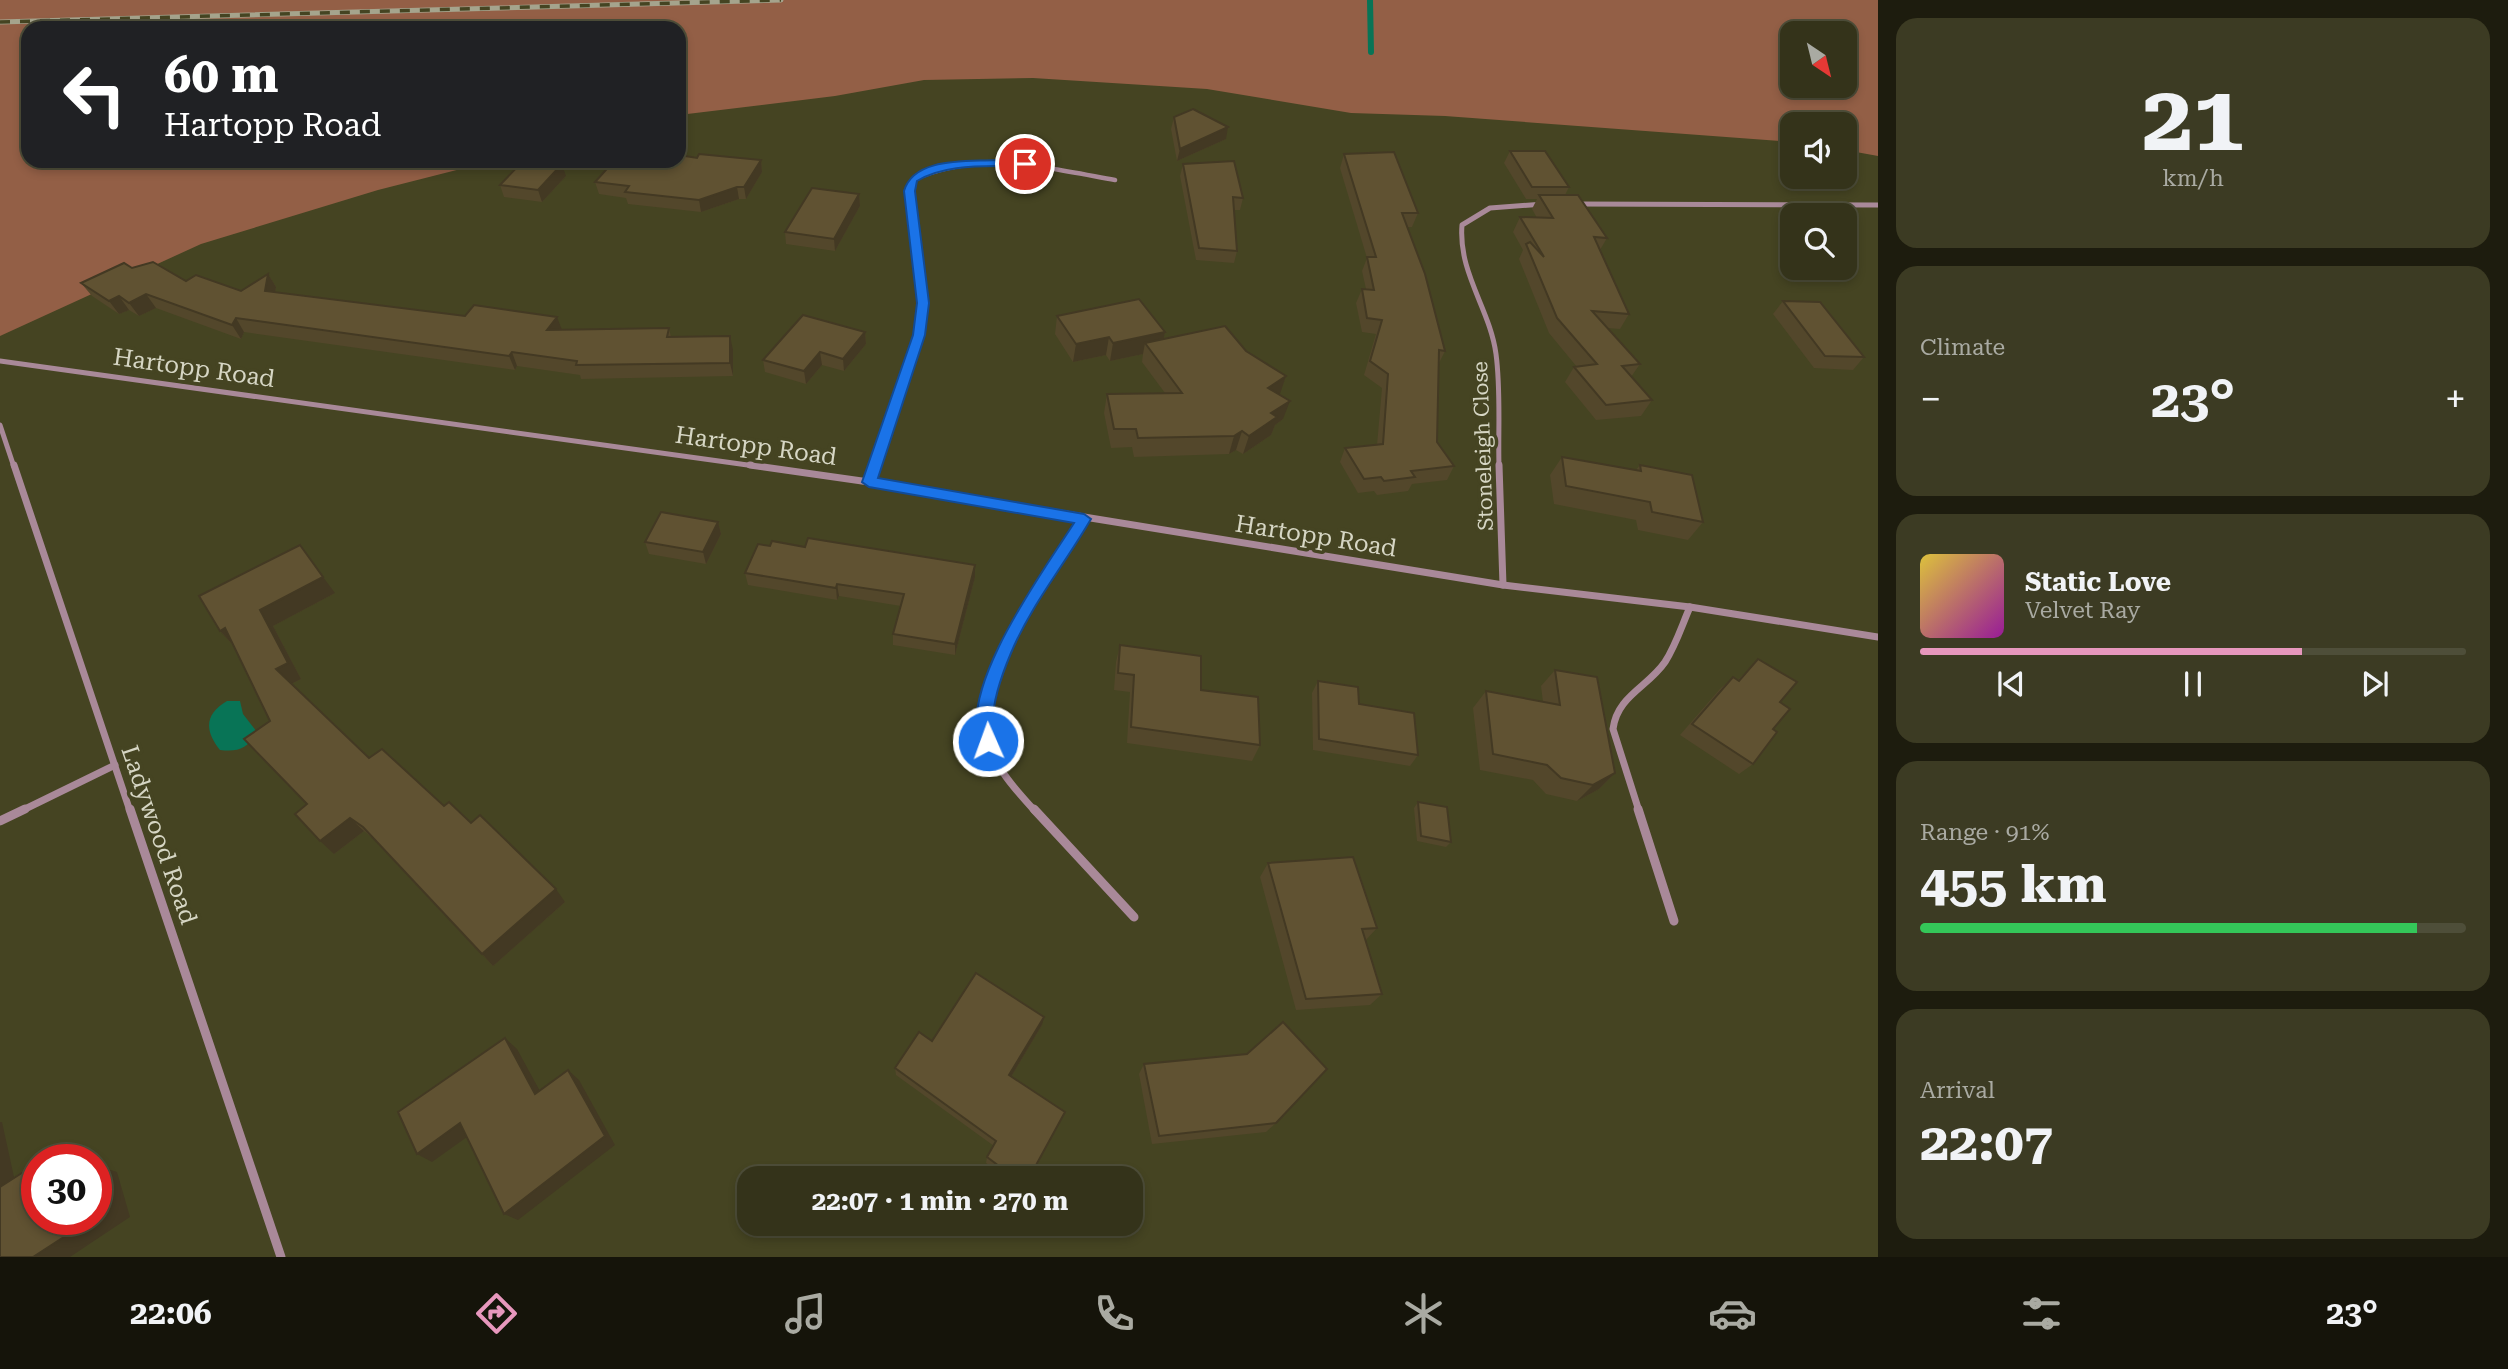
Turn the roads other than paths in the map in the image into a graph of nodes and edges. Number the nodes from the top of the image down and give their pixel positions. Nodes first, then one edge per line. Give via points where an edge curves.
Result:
1 (1115, 180) dead end
2 (1557, 204) edge
3 (1571, 204) edge
4 (1878, 205) edge
5 (0, 361) edge
6 (0, 425) edge
7 (869, 482) junction
8 (1084, 519) junction
9 (1503, 585) junction
10 (1690, 607) junction
11 (1878, 637) edge
12 (115, 765) junction
13 (0, 821) edge
14 (1134, 917) dead end
15 (1674, 921) dead end
16 (281, 1257) edge

1 - 7 street via 996,163 940,167 913,180 909,191 923,303 919,335
2 - 9 street, Stoneleigh Close via 1503,204 1485,209 1462,225 1460,235 1496,354
3 - 4 street
5 - 7 street, Hartopp Road
6 - 12 street, Ladywood Road
7 - 8 street, Hartopp Road
8 - 9 street, Hartopp Road
8 - 14 street via 1003,653 984,721 1003,776
9 - 10 street, Hartopp Road
10 - 11 street, Hartopp Road
10 - 15 street via 1665,662 1613,717
12 - 13 street
12 - 16 street, Ladywood Road

